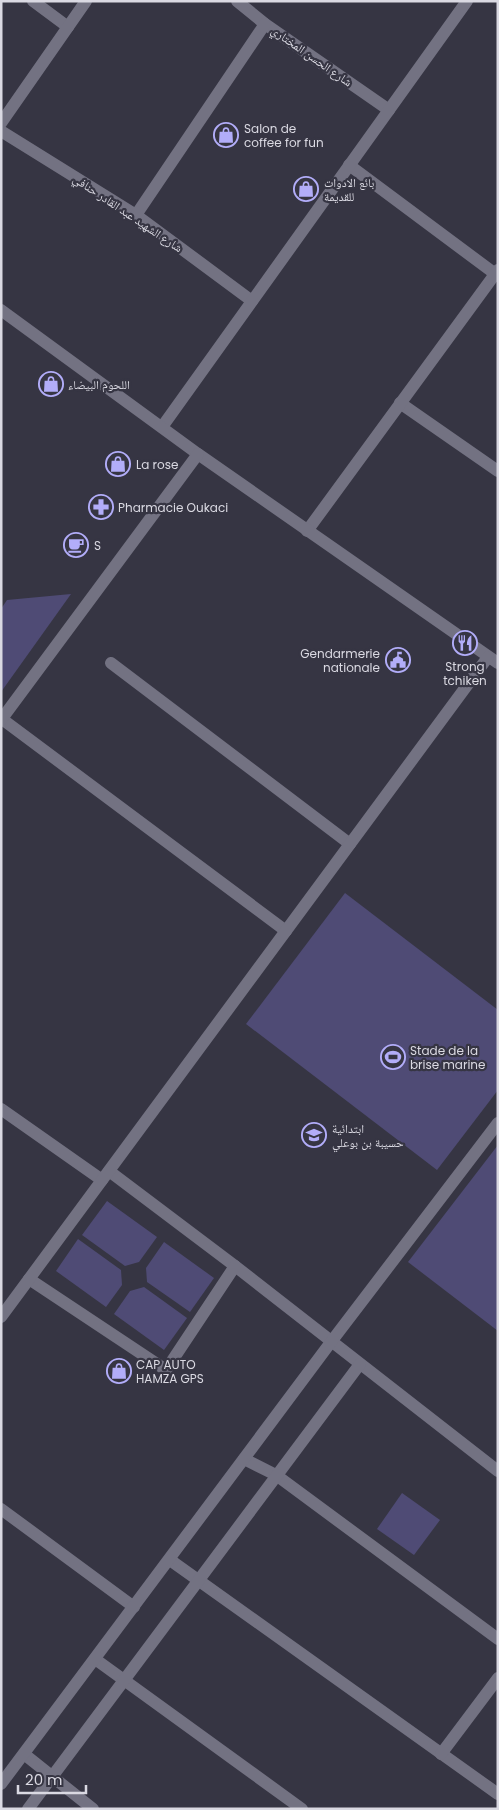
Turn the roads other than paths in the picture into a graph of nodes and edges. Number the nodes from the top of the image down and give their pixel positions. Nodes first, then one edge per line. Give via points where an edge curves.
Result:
1 (32, 1) edge
2 (86, 1) edge
3 (237, 1) edge
4 (467, 1) edge
5 (265, 24) junction
6 (68, 27) junction
7 (390, 110) junction
8 (1, 123) edge
9 (1, 131) edge
10 (348, 165) junction
11 (136, 215) junction
12 (497, 273) edge
13 (252, 301) junction
14 (1, 310) edge
15 (400, 403) junction
16 (162, 427) junction
17 (198, 454) junction
18 (498, 470) edge
19 (307, 531) junction
20 (493, 660) edge
21 (111, 663) dead end
22 (2, 720) edge
23 (350, 844) junction
24 (286, 931) junction
25 (1, 1109) edge
26 (498, 1123) edge
27 (105, 1176) junction
28 (235, 1266) junction
29 (29, 1279) junction
30 (1, 1317) edge
31 (331, 1342) junction
32 (360, 1364) junction
33 (244, 1459) junction
34 (498, 1471) edge
35 (276, 1475) junction
36 (1, 1508) edge
37 (170, 1560) junction
38 (198, 1580) junction
39 (134, 1607) junction
40 (498, 1639) edge
41 (95, 1659) junction
42 (498, 1678) edge
43 (124, 1680) junction
44 (24, 1754) junction
45 (441, 1754) junction
46 (51, 1777) junction
47 (1, 1784) edge
48 (498, 1794) edge
49 (28, 1809) edge
50 (93, 1809) edge
51 (302, 1809) edge

1 - 6 street
2 - 6 street
3 - 5 street, شارع الحسن المختاري
4 - 7 street
5 - 7 street, شارع الحسن المختاري
5 - 11 street
6 - 8 street
7 - 10 street
9 - 11 street, شارع الشهيد عبد القادر حنافي
10 - 12 street
10 - 13 street
11 - 13 street, شارع الشهيد عبد القادر حنافي
12 - 15 street
13 - 16 street
14 - 16 street
15 - 18 street
15 - 19 street
16 - 17 street
17 - 19 street
17 - 22 street
19 - 20 street
20 - 23 street
21 - 23 street
22 - 24 street
23 - 24 street
24 - 27 street
25 - 27 street
26 - 31 street
27 - 28 street
27 - 29 street
28 - 29 street via 166,1370
28 - 31 street
29 - 30 street
31 - 32 street
31 - 33 street
32 - 34 street
32 - 35 street
33 - 35 street
33 - 37 street
35 - 38 street
35 - 40 street
36 - 39 street
37 - 38 street
37 - 39 street
38 - 43 street
38 - 45 street
39 - 41 street
41 - 43 street
41 - 44 street
42 - 45 street
43 - 46 street
43 - 51 street
44 - 46 street
44 - 47 street
45 - 48 street
46 - 49 street
46 - 50 street

